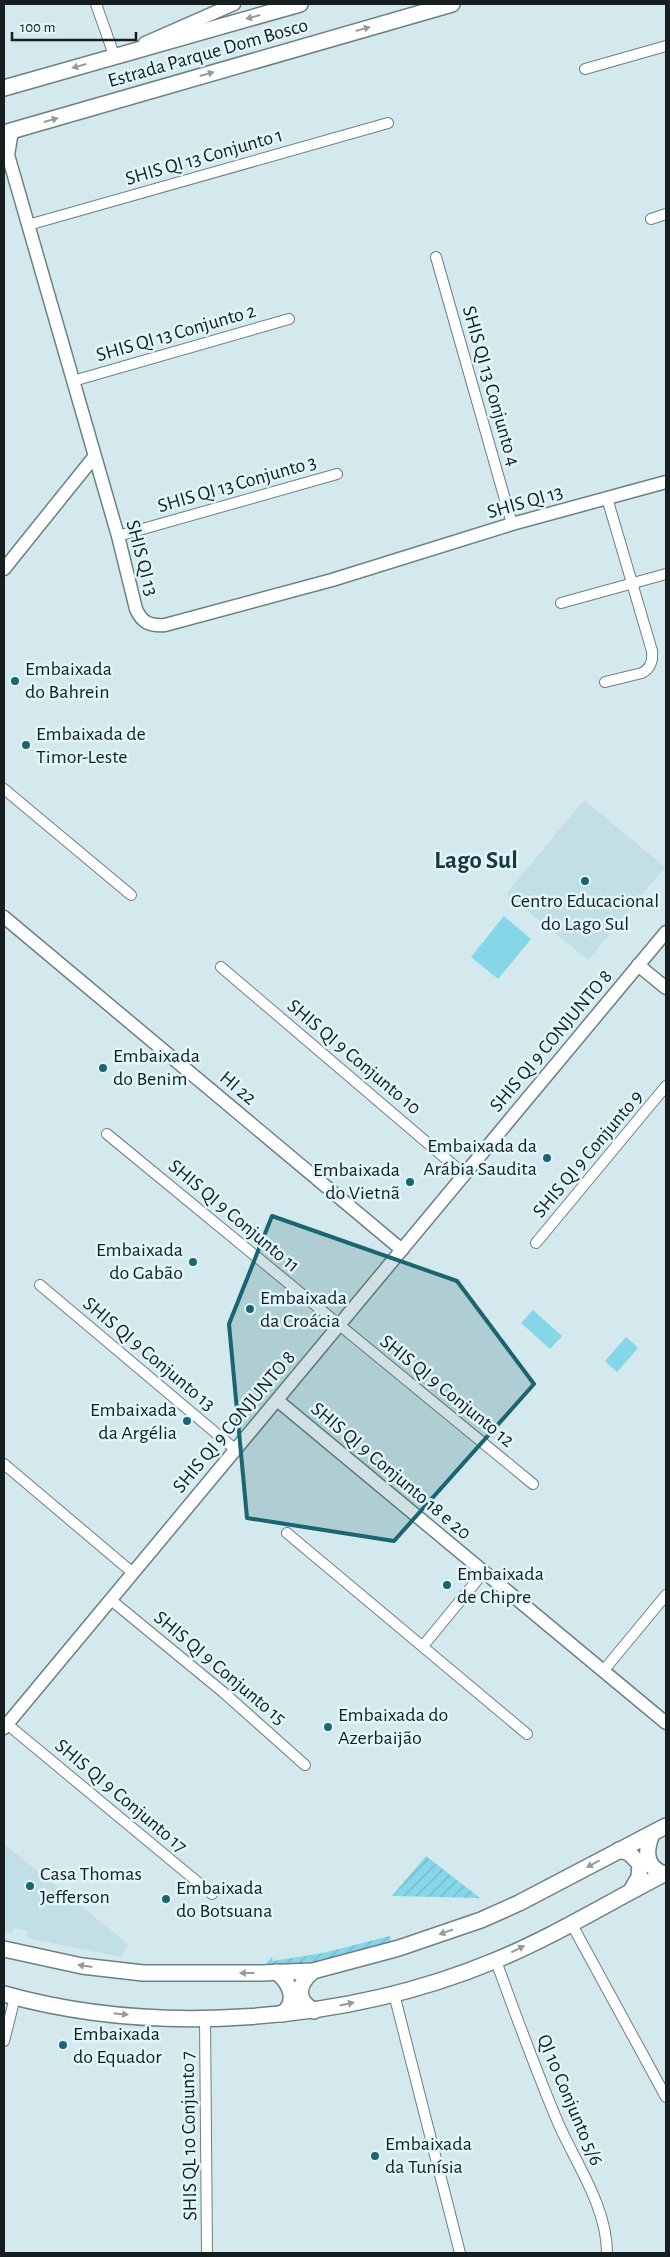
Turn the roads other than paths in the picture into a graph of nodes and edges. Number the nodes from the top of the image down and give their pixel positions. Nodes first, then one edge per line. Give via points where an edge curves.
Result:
1 (96, 4) edge
2 (234, 4) edge
3 (300, 4) edge
4 (452, 4) edge
5 (666, 46) edge
6 (130, 50) junction
7 (114, 55) junction
8 (585, 69) dead end
9 (4, 88) edge
10 (388, 124) dead end
11 (8, 132) edge
12 (6, 153) edge
13 (666, 214) edge
14 (651, 219) dead end
15 (28, 225) junction
16 (436, 257) dead end
17 (289, 319) dead end
18 (73, 381) junction
19 (94, 457) junction
20 (337, 474) dead end
21 (666, 482) edge
22 (607, 498) junction
23 (512, 524) junction
24 (118, 536) junction
25 (4, 569) edge
26 (666, 574) edge
27 (632, 583) junction
28 (561, 603) dead end
29 (605, 682) dead end
30 (4, 788) edge
31 (131, 895) dead end
32 (4, 917) edge
33 (666, 932) edge
34 (638, 965) junction
35 (221, 967) dead end
36 (666, 988) edge
37 (666, 1086) edge
38 (107, 1134) dead end
39 (464, 1175) junction
40 (536, 1244) dead end
41 (402, 1250) junction
42 (40, 1285) dead end
43 (339, 1325) junction
44 (277, 1400) junction
45 (236, 1450) junction
46 (4, 1464) edge
47 (533, 1484) dead end
48 (287, 1533) dead end
49 (133, 1573) junction
50 (483, 1573) junction
51 (666, 1595) edge
52 (111, 1600) junction
53 (423, 1646) junction
54 (604, 1670) junction
55 (666, 1723) edge
56 (6, 1726) edge
57 (528, 1734) dead end
58 (305, 1765) dead end
59 (666, 1826) edge
60 (652, 1834) junction
61 (620, 1850) junction
62 (665, 1874) edge
63 (631, 1891) junction
64 (212, 1894) dead end
65 (571, 1923) junction
66 (4, 1949) edge
67 (496, 1961) junction
68 (313, 1970) junction
69 (276, 1972) junction
70 (394, 1994) junction
71 (9, 1995) edge
72 (314, 2011) junction
73 (282, 2014) junction
74 (205, 2018) junction
75 (4, 2041) edge
76 (666, 2097) edge
77 (207, 2253) edge
78 (460, 2253) edge
79 (607, 2253) edge

1 - 7 street
2 - 6 street
3 -> 6 main road, Estrada Parque Dom Bosco
11 -> 4 main road, Estrada Parque Dom Bosco
5 - 8 street
6 - 7 main road, Estrada Parque Dom Bosco
7 -> 9 main road, Estrada Parque Dom Bosco
10 - 15 street, SHIS QI 13 Conjunto 1
11 - 12 street, SHIS QI 13
12 - 15 street, SHIS QI 13
13 - 14 street
15 - 18 street, SHIS QI 13
16 - 23 street, SHIS QI 13 Conjunto 4
17 - 18 street, SHIS QI 13 Conjunto 2
18 - 19 street, SHIS QI 13
19 - 24 street, SHIS QI 13
19 - 25 street
20 - 24 street, SHIS QI 13 Conjunto 3
21 - 22 street, SHIS QI 13
22 - 23 street, SHIS QI 13
22 - 27 street
23 - 24 street, SHIS QI 13 via 332,580 154,626 146,623 136,609
26 - 27 street
27 - 28 street
27 - 29 street via 652,660 642,673
30 - 31 street
32 - 41 street, HI 22
33 - 34 street, SHIS QI 9 CONJUNTO 8
34 - 36 street
34 - 39 street, SHIS QI 9 CONJUNTO 8
35 - 39 street, SHIS QI 9 Conjunto 10
37 - 40 street, SHIS QI 9 Conjunto 9
38 - 43 street, SHIS QI 9 Conjunto 11
39 - 41 street, SHIS QI 9 CONJUNTO 8
41 - 43 street, SHIS QI 9 CONJUNTO 8
42 - 45 street, SHIS QI 9 Conjunto 13
43 - 44 street, SHIS QI 9 CONJUNTO 8
43 - 47 street, SHIS QI 9 Conjunto 12
44 - 45 street, SHIS QI 9 CONJUNTO 8
44 - 50 street, SHIS QI 9 Conjunto 18 e 20
45 - 49 street, SHIS QI 9 CONJUNTO 8
46 - 49 street
48 - 53 street
49 - 52 street, SHIS QI 9 CONJUNTO 8
50 - 53 street
50 - 54 street, SHIS QI 9 Conjunto 18 e 20
51 - 54 street
52 - 56 street, SHIS QI 9 CONJUNTO 8
52 - 58 street, SHIS QI 9 Conjunto 15
53 - 57 street
54 - 55 street, SHIS QI 9 Conjunto 18 e 20
56 - 64 street, SHIS QI 9 Conjunto 17
59 - 60 main road
60 - 61 main road
60 - 62 main road via 648,1858 653,1868
61 - 63 main road via 629,1853 640,1864 639,1877
61 -> 68 main road via 481,1920 399,1948
62 - 63 main road
63 - 65 main road
67 -> 65 main road
65 - 76 street
69 -> 66 main road via 143,1973 82,1966
67 - 70 main road
67 - 79 street, QI 10 Conjunto 5/6 via 560,2126 596,2202 605,2230
68 - 69 main road
68 - 72 main road via 300,1988 304,2002
69 - 73 main road via 288,1982 290,1989 291,2004
72 -> 70 main road
70 - 78 street
71 -> 74 main road via 122,2015
71 - 75 street
72 - 73 main road
73 - 74 main road
74 - 77 street, SHIS QL 10 Conjunto 7

